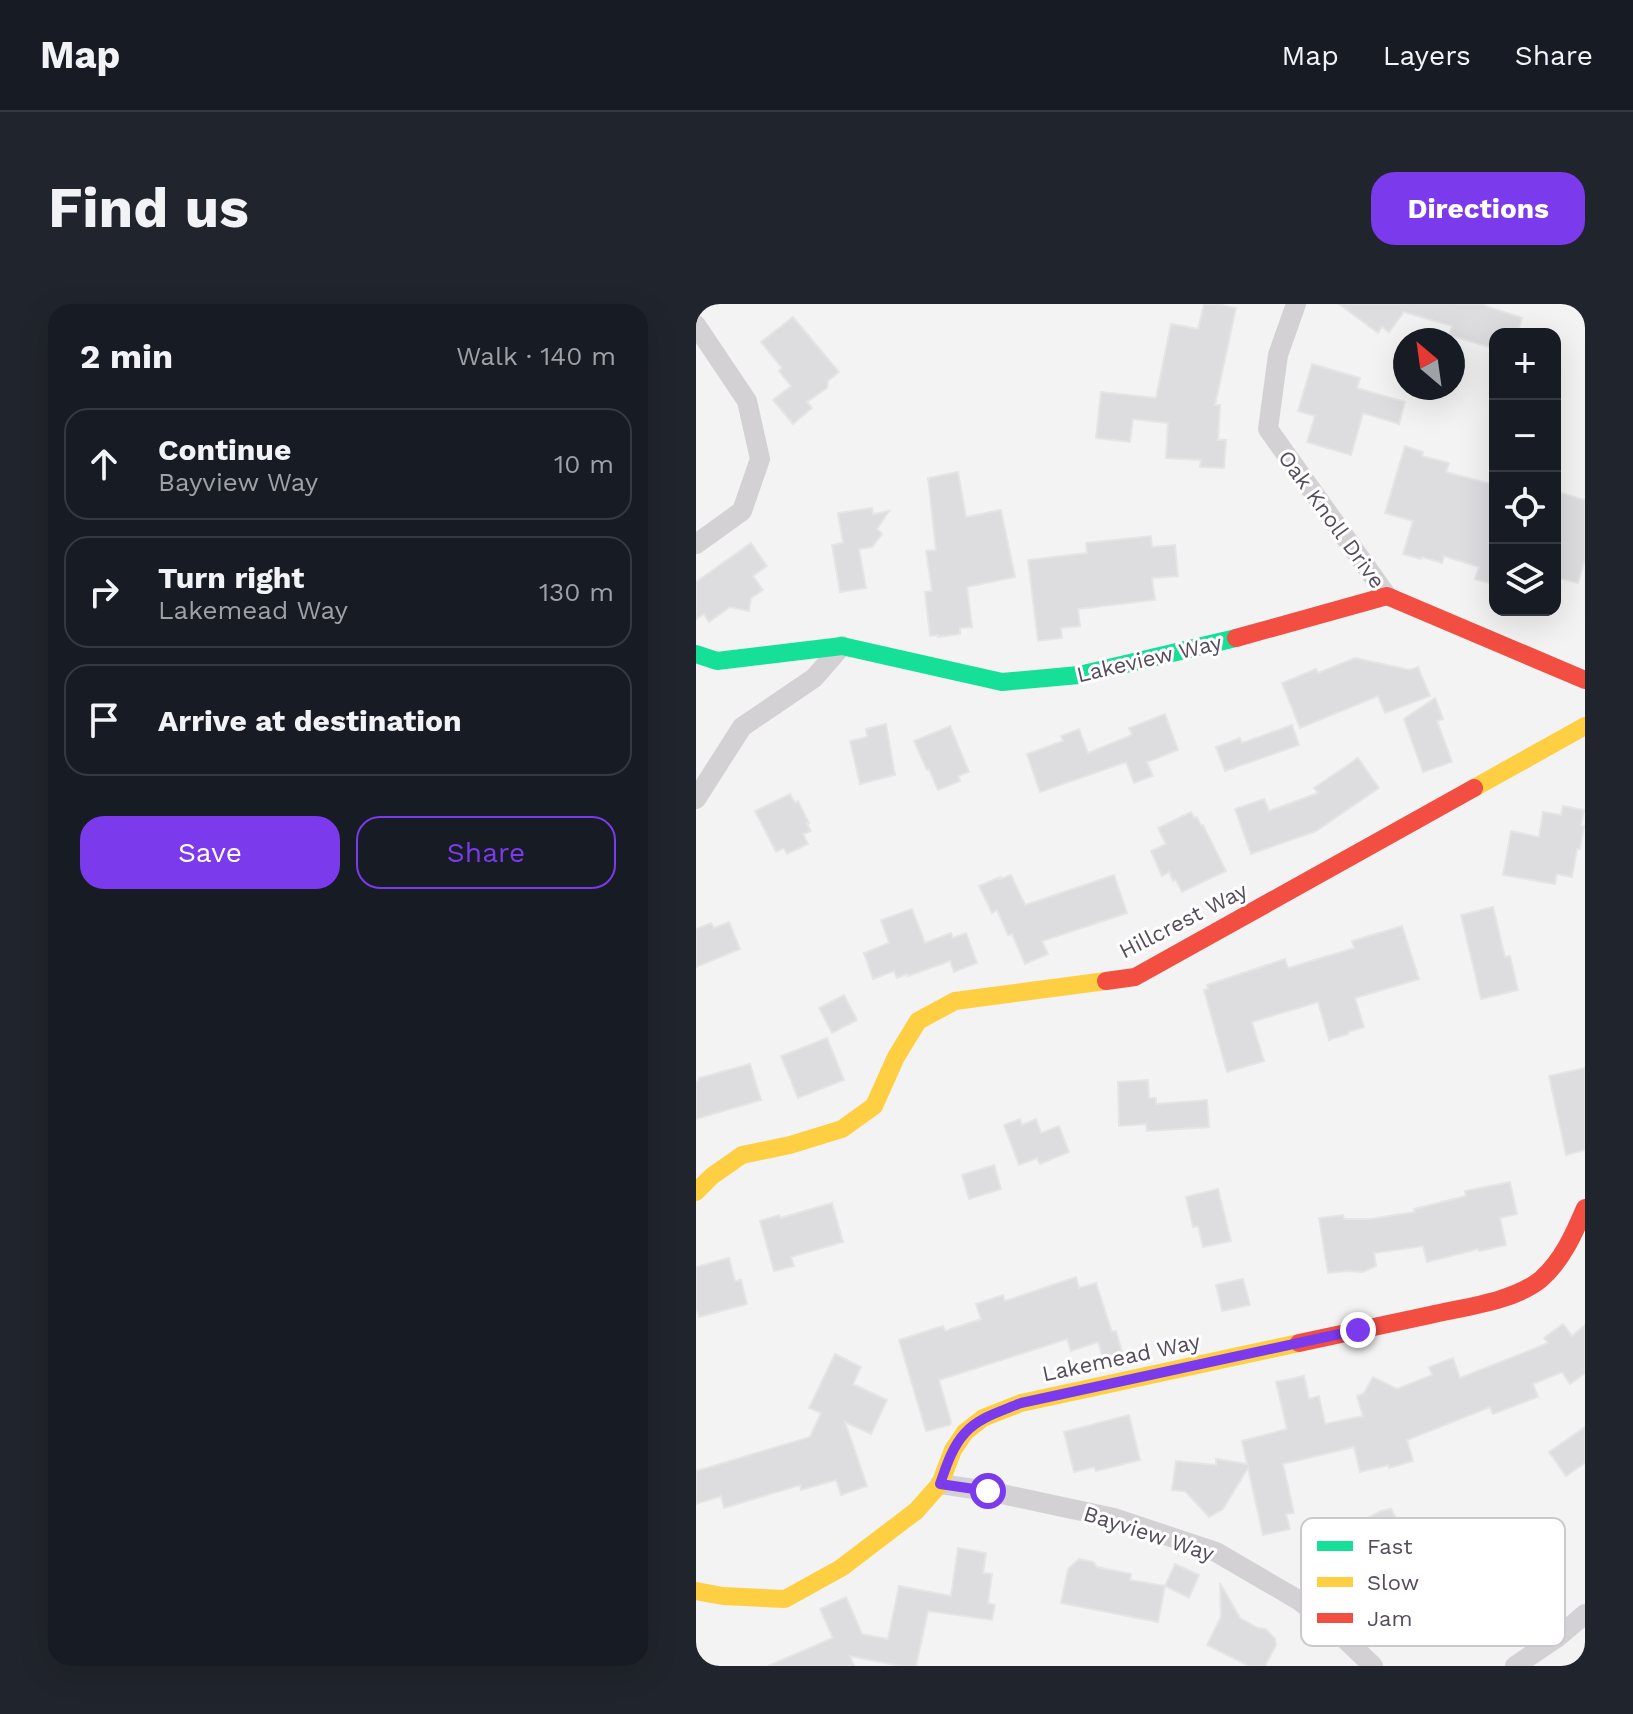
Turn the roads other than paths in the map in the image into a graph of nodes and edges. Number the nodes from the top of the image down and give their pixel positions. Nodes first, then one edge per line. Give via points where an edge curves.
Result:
1 (1296, 304) edge
2 (696, 325) edge
3 (696, 544) edge
4 (1387, 596) junction
5 (842, 646) junction
6 (696, 654) edge
7 (1585, 680) edge
8 (1585, 726) edge
9 (696, 799) edge
10 (696, 1192) edge
11 (1585, 1208) edge
12 (940, 1484) junction
13 (696, 1591) edge
14 (1301, 1602) edge
15 (1585, 1614) edge
16 (1565, 1631) edge
17 (1352, 1646) edge
18 (1545, 1646) edge
19 (1373, 1666) edge
20 (1515, 1666) edge

1 - 4 street, Oak Knoll Drive via 1278,355 1268,429
2 - 3 street via 747,401 760,459 742,511
4 - 5 street, Lakeview Way via 1079,675 1002,682
4 - 7 street
5 - 6 street, Lakeview Way via 717,661
5 - 9 street via 814,678 742,727
8 - 10 street, Hillcrest Way via 1135,977 955,1001 918,1021 874,1106 842,1129 742,1155
11 - 12 street, Lakemead Way via 1550,1273 1527,1288 1480,1304 1021,1403 983,1418 965,1432
12 - 13 street, Lakemead Way via 916,1511 841,1568 785,1599
12 - 14 street, Bayview Way via 1114,1518 1216,1552
15 - 16 street
17 - 19 street, Bayview Way
18 - 20 street

